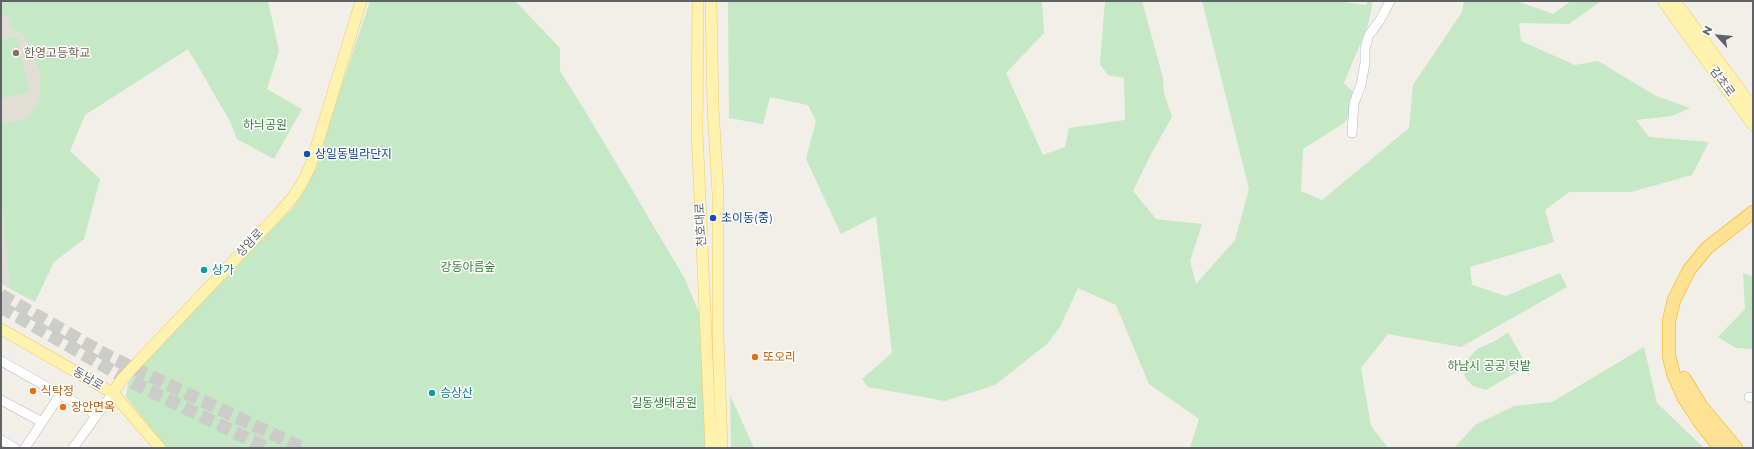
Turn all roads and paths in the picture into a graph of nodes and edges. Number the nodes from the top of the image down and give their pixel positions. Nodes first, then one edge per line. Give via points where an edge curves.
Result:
1 (361, 1) edge
2 (698, 1) edge
3 (711, 1) edge
4 (1390, 1) edge
5 (1664, 1) edge
6 (1675, 1) edge
7 (1711, 59) junction
8 (1753, 108) edge
9 (1753, 125) edge
10 (1352, 133) dead end
11 (1753, 212) edge
12 (1753, 218) edge
13 (1, 329) edge
14 (1, 361) edge
15 (113, 393) junction
16 (60, 395) junction
17 (1684, 398) junction
18 (1, 400) edge
19 (97, 415) junction
20 (42, 422) junction
21 (1715, 423) junction
22 (1, 440) edge
23 (16, 448) edge
24 (25, 448) edge
25 (73, 448) edge
26 (160, 448) edge
27 (711, 448) edge
28 (722, 448) edge
29 (1720, 448) edge
30 (1729, 448) edge
31 (1736, 448) edge
32 (1742, 448) edge

1 - 15 main road, 상암로 via 310,167 302,183 281,211 122,379
2 - 27 main road, 천호대로 via 696,131
3 - 28 main road, 천호대로 via 718,192 718,332
4 - 10 street via 1369,35 1365,48 1361,85 1354,103
5 - 7 main road, 감초로
6 - 7 main road, 감초로
7 - 8 main road, 감초로
7 - 9 main road, 감초로
11 - 17 highway via 1707,248 1689,270 1674,300 1669,321 1669,356 1674,376
12 - 21 highway via 1705,256 1688,279 1679,304 1675,334 1678,363 1691,391
13 - 15 main road, 동남로
14 - 16 street
15 - 19 street, 상암로
15 - 26 main road, 동남로
16 - 19 street
16 - 20 street
17 - 29 highway
17 - 30 highway
18 - 20 street
19 - 25 street, 상암로
20 - 24 street
21 - 31 highway
21 - 32 highway
22 - 23 street

